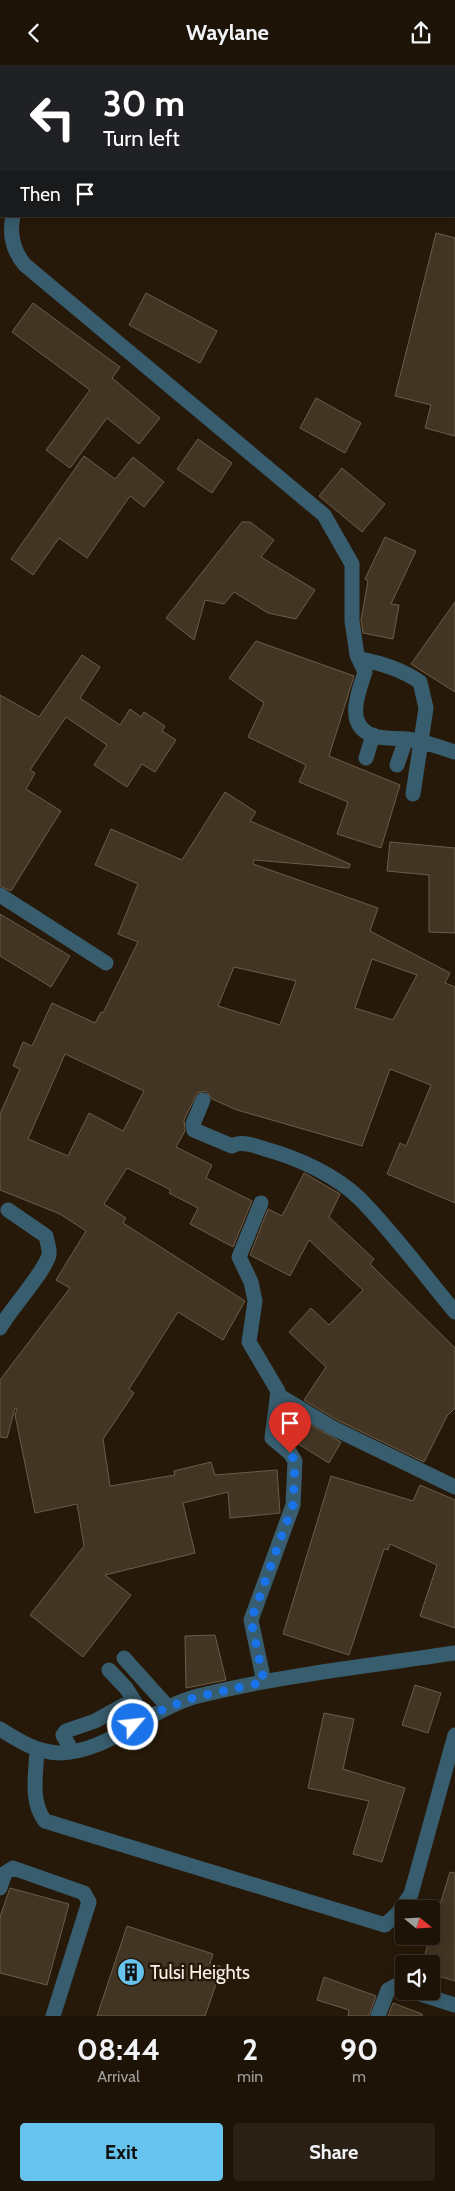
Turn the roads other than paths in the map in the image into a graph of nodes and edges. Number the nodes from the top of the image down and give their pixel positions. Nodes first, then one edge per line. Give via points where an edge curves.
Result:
1 (12, 217) edge
2 (359, 659) junction
3 (373, 735) junction
4 (413, 740) junction
5 (455, 752) edge
6 (366, 758) dead end
7 (397, 765) dead end
8 (413, 794) dead end
9 (0, 895) edge
10 (106, 963) dead end
11 (203, 1100) dead end
12 (261, 1203) dead end
13 (8, 1210) dead end
14 (455, 1312) edge
15 (0, 1328) edge
16 (278, 1395) junction
17 (455, 1487) edge
18 (455, 1653) edge
19 (124, 1658) dead end
20 (108, 1670) dead end
21 (264, 1682) junction
22 (133, 1700) junction
23 (168, 1707) junction
24 (146, 1719) junction
25 (95, 1721) junction
26 (0, 1729) edge
27 (455, 1735) edge
28 (108, 1738) junction
29 (37, 1750) junction
30 (72, 1751) junction
31 (0, 1888) edge
32 (395, 1986) edge
33 (439, 2000) edge
34 (455, 2005) edge
35 (53, 2016) edge
36 (378, 2016) edge

1 - 2 street via 13,244 25,265 324,515 352,564 352,621
2 - 3 street via 365,672 354,701 356,720
2 - 4 street via 386,664 420,682 426,708
3 - 4 street
3 - 6 street
4 - 5 street
4 - 7 street
4 - 8 street
9 - 10 street
11 - 14 street via 193,1124 194,1130 232,1146 250,1145 275,1151 324,1172 358,1198
12 - 16 street via 239,1257 251,1282 255,1301 249,1342
13 - 15 street via 46,1236 50,1253
16 - 17 street via 333,1428
16 - 21 street via 272,1438 295,1461 293,1505 251,1620
18 - 21 street
19 - 23 street
20 - 22 street
21 - 23 street via 196,1697
22 - 24 street
22 - 25 street
23 - 24 street
24 - 28 street
25 - 28 street
25 - 30 street via 66,1731 63,1735
26 - 29 street
27 - 29 street via 411,1894 385,1925 45,1821 39,1813 36,1793
28 - 30 street via 93,1747
29 - 30 street
31 - 35 street via 5,1873 13,1868 84,1893 89,1902
32 - 36 street via 388,1990
33 - 34 street

